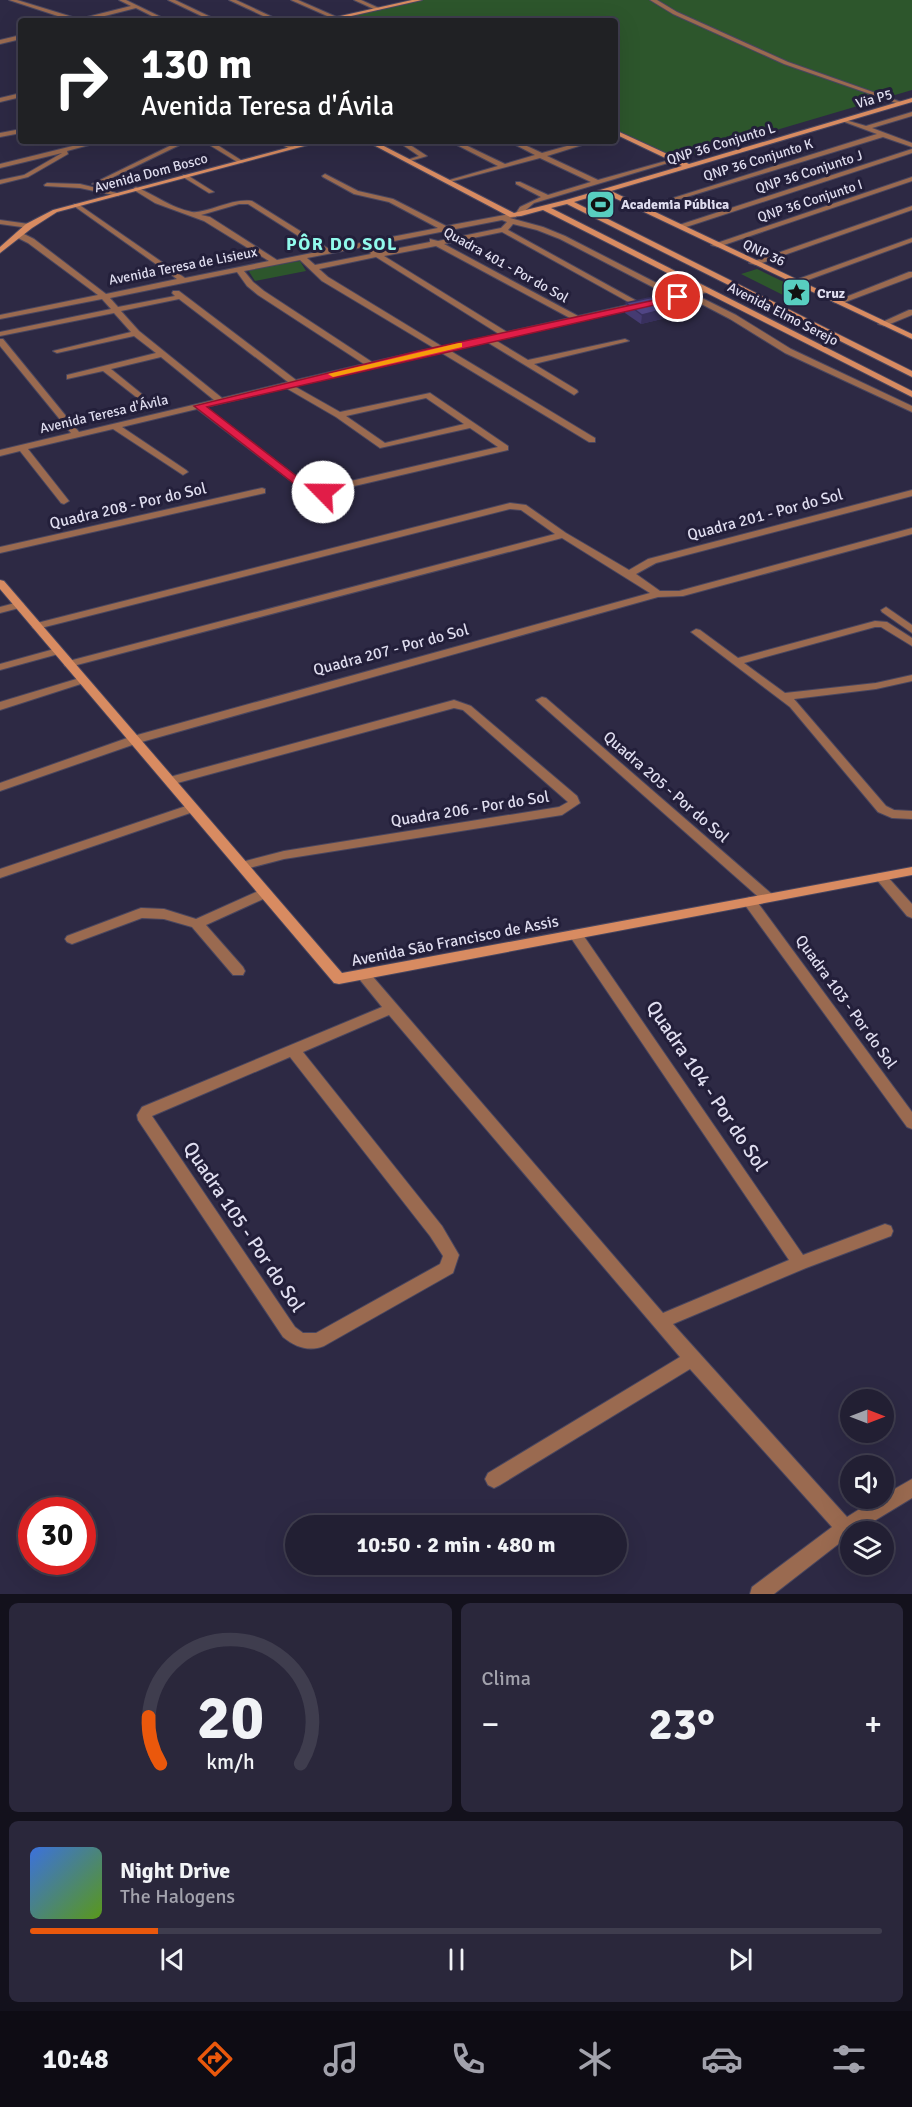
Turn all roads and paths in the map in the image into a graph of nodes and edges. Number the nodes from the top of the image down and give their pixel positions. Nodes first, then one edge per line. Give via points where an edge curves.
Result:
1 (12, 0) edge
2 (122, 0) edge
3 (171, 0) edge
4 (232, 0) edge
5 (294, 0) edge
6 (357, 0) edge
7 (415, 0) edge
8 (653, 0) edge
9 (135, 7) junction
10 (378, 9) junction
11 (356, 14) junction
12 (364, 17) dead end
13 (69, 18) edge
14 (90, 18) edge
15 (159, 18) edge
16 (210, 18) edge
17 (271, 18) edge
18 (336, 18) joint
19 (18, 38) edge
20 (0, 42) edge
21 (18, 96) edge
22 (0, 100) edge
23 (912, 100) edge
24 (901, 103) junction
25 (912, 114) edge
26 (844, 120) junction
27 (865, 128) junction
28 (18, 131) edge
29 (0, 135) edge
30 (618, 135) edge
31 (882, 135) junction
32 (91, 144) edge
33 (179, 144) edge
34 (211, 144) edge
35 (285, 144) edge
36 (308, 144) edge
37 (375, 144) edge
38 (405, 144) edge
39 (460, 144) edge
40 (518, 144) edge
41 (581, 144) edge
42 (912, 146) edge
43 (78, 148) junction
44 (292, 148) junction
45 (912, 151) edge
46 (542, 155) junction
47 (675, 160) junction
48 (408, 161) junction
49 (241, 162) junction
50 (0, 166) edge
51 (504, 166) junction
52 (688, 166) junction
53 (185, 176) junction
54 (325, 176) dead end
55 (912, 179) edge
56 (0, 182) edge
57 (448, 182) junction
58 (518, 183) dead end
59 (598, 183) junction
60 (95, 184) dead end
61 (47, 185) dead end
62 (136, 189) junction
63 (605, 191) junction
64 (211, 192) dead end
65 (118, 194) junction
66 (549, 198) junction
67 (568, 202) junction
68 (76, 205) junction
69 (545, 208) junction
70 (912, 208) edge
71 (642, 209) junction
72 (196, 214) junction
73 (556, 214) junction
74 (514, 217) junction
75 (0, 222) edge
76 (29, 226) junction
77 (680, 226) junction
78 (444, 228) junction
79 (503, 230) junction
80 (422, 233) junction
81 (19, 235) junction
82 (912, 240) edge
83 (366, 243) junction
84 (436, 243) junction
85 (715, 244) junction
86 (0, 251) edge
87 (327, 251) junction
88 (375, 255) junction
89 (302, 256) junction
90 (274, 262) junction
91 (753, 263) junction
92 (312, 268) junction
93 (239, 269) junction
94 (912, 274) edge
95 (183, 280) junction
96 (794, 282) junction
97 (167, 284) junction
98 (706, 290) junction
99 (689, 294) junction
100 (104, 296) junction
101 (179, 297) junction
102 (678, 297) junction
103 (759, 299) junction
104 (658, 301) edge
105 (837, 302) junction
106 (649, 303) edge
107 (639, 305) junction
108 (736, 306) junction
109 (778, 308) junction
110 (115, 311) junction
111 (912, 312) edge
112 (752, 314) junction
113 (0, 317) edge
114 (733, 317) junction
115 (577, 319) junction
116 (882, 324) junction
117 (136, 333) junction
118 (0, 334) edge
119 (506, 335) junction
120 (912, 337) edge
121 (488, 339) junction
122 (0, 341) edge
123 (625, 341) dead end
124 (441, 349) junction
125 (57, 351) dead end
126 (163, 354) junction
127 (525, 363) junction
128 (371, 365) junction
129 (104, 368) junction
130 (912, 374) edge
131 (70, 377) dead end
132 (290, 384) junction
133 (574, 392) dead end
134 (912, 394) edge
135 (140, 397) dead end
136 (220, 400) junction
137 (199, 406) junction
138 (912, 409) edge
139 (339, 415) junction
140 (473, 425) junction
141 (115, 426) junction
142 (77, 435) junction
143 (592, 440) dead end
144 (22, 448) junction
145 (1, 451) edge
146 (183, 472) dead end
147 (262, 491) dead end
148 (912, 493) edge
149 (64, 501) dead end
150 (912, 531) edge
151 (563, 535) junction
152 (0, 550) edge
153 (629, 574) junction
154 (0, 583) edge
155 (658, 594) junction
156 (19, 605) junction
157 (0, 610) edge
158 (886, 610) dead end
159 (37, 626) junction
160 (912, 630) edge
161 (696, 632) dead end
162 (912, 643) edge
163 (58, 651) junction
164 (735, 662) junction
165 (69, 664) junction
166 (0, 667) edge
167 (912, 678) edge
168 (83, 681) junction
169 (783, 697) junction
170 (542, 700) dead end
171 (0, 706) edge
172 (134, 740) junction
173 (170, 782) junction
174 (0, 787) edge
175 (192, 808) junction
176 (912, 815) edge
177 (242, 866) junction
178 (912, 871) edge
179 (0, 874) edge
180 (881, 877) junction
181 (265, 893) junction
182 (768, 898) junction
183 (750, 902) junction
184 (912, 913) edge
185 (196, 924) junction
186 (576, 934) junction
187 (72, 939) dead end
188 (238, 971) dead end
189 (363, 975) junction
190 (390, 1009) junction
191 (293, 1050) junction
192 (912, 1123) edge
193 (885, 1231) dead end
194 (800, 1263) junction
195 (660, 1322) junction
196 (692, 1359) junction
197 (494, 1479) dead end
198 (912, 1488) edge
199 (857, 1521) edge
200 (840, 1522) edge
201 (840, 1532) edge
202 (759, 1594) edge

1 - 13 street
2 - 9 street
3 - 16 street
4 - 17 street
5 - 18 street
6 - 10 street
7 - 10 street
8 - 24 street via 794,67
9 - 14 street
9 - 15 street
10 - 11 street
11 - 12 street
11 - 18 street
19 - 20 street
21 - 22 street
23 - 24 street, Via P5
24 - 26 street, Via P5
25 - 27 street
26 - 27 street
26 - 52 street, QNP 36 Conjunto L
27 - 31 street
28 - 29 street
30 - 47 street
31 - 42 street
31 - 71 street, QNP 36 Conjunto K
32 - 43 street
33 - 60 street
34 - 49 street
35 - 44 street
36 - 44 street, Avenida Dom Bosco
37 - 48 street
38 - 48 street via 424,156
39 - 51 street
40 - 46 street
41 - 46 street
43 - 50 street
43 - 56 street via 15,180
44 - 49 street, Avenida Dom Bosco
45 - 77 street, QNP 36 Conjunto J
46 - 51 street
46 - 59 street
47 - 52 street
47 - 59 street
48 - 57 street
49 - 53 street, Avenida Dom Bosco
51 - 57 street
52 - 63 street, QNP 36 Conjunto L
53 - 62 street, Avenida Dom Bosco
53 - 64 street
54 - 78 street via 356,193 392,200
55 - 85 street, QNP 36 Conjunto I
57 - 74 street
58 - 66 street
59 - 66 street
61 - 65 street via 81,186
62 - 65 street, Avenida Dom Bosco
62 - 72 street via 157,202
63 - 67 street
63 - 71 street, QNP 36
65 - 68 street, Avenida Dom Bosco
66 - 74 street via 522,208
67 - 69 street
67 - 103 street, Avenida Elmo Serejo
68 - 76 street, Avenida Dom Bosco via 47,214
68 - 95 street
69 - 73 street, Avenida Elmo Serejo
69 - 74 street
70 - 91 street
71 - 77 street, QNP 36
72 - 87 street via 239,202 253,203
72 - 90 street
73 - 74 street
73 - 98 street, Avenida Elmo Serejo
74 - 78 street, Avenida Teresa de Lisieux
74 - 79 street
74 - 102 street via 607,259
75 - 76 street
76 - 81 street, Avenida Dom Bosco
77 - 85 street, QNP 36
78 - 80 street, Avenida Teresa de Lisieux
79 - 84 street
79 - 107 street, Quadra 401 - Por do Sol
80 - 83 street, Avenida Teresa de Lisieux
80 - 84 street, Quadra 401 - Por do Sol
81 - 86 street, Avenida Dom Bosco
81 - 100 street
82 - 96 street
83 - 87 street, Avenida Teresa de Lisieux
83 - 88 street
84 - 88 street
84 - 115 street, Quadra 401 - Por do Sol
85 - 91 street, QNP 36
87 - 89 street, Avenida Teresa de Lisieux
88 - 92 street
88 - 119 street
89 - 90 street, Avenida Teresa de Lisieux
89 - 92 street
90 - 93 street, Avenida Teresa de Lisieux
91 - 96 street, QNP 36
92 - 124 street
93 - 95 street, Avenida Teresa de Lisieux
93 - 128 street via 261,293
94 - 105 street
95 - 97 street, Avenida Teresa de Lisieux
96 - 105 street, QNP 36
97 - 100 street, Avenida Teresa de Lisieux
97 - 101 street
98 - 99 street
98 - 108 street, Avenida Elmo Serejo
99 - 102 street
99 - 114 street
100 - 110 street
100 - 113 street, Avenida Teresa de Lisieux
101 - 110 street
101 - 132 street
102 - 104 street
103 - 108 street via 753,305
103 - 109 street, Avenida Elmo Serejo
105 - 116 street, QNP 36
106 - 107 street, Avenida Teresa d'Ávila
107 - 115 street, Avenida Teresa d'Ávila
108 - 112 street, Avenida Elmo Serejo
109 - 112 street
109 - 130 street, Avenida Elmo Serejo
110 - 117 street
110 - 118 street
111 - 116 street
112 - 114 street
112 - 134 street, Avenida Elmo Serejo
114 - 138 street via 788,351
115 - 119 street, Avenida Teresa d'Ávila
116 - 120 street, QNP 36
117 - 125 street
117 - 126 street
119 - 121 street, Avenida Teresa d'Ávila
121 - 124 street, Avenida Teresa d'Ávila
121 - 127 street
122 - 142 street
123 - 127 street
124 - 128 street, Avenida Teresa d'Ávila
124 - 143 street
126 - 129 street
126 - 136 street
127 - 133 street
128 - 132 street, Avenida Teresa d'Ávila
129 - 131 street
129 - 135 street
132 - 136 street, Avenida Teresa d'Ávila
132 - 139 street
136 - 137 street, Avenida Teresa d'Ávila
137 - 140 street via 316,492 505,448
137 - 141 street, Avenida Teresa d'Ávila
139 - 140 street via 427,395
139 - 140 street via 386,446
141 - 142 street, Avenida Teresa d'Ávila
141 - 146 street, Quadra 208 - Por do Sol
142 - 144 street, Avenida Teresa d'Ávila
144 - 145 street, Avenida Teresa d'Ávila
144 - 149 street, Quadra 208 - Por do Sol
147 - 152 street, Quadra 208 - Por do Sol
148 - 153 street, Quadra 201 - Por do Sol via 652,561
150 - 155 street via 679,594
151 - 153 street
151 - 159 street via 522,507 510,506
151 - 165 street
153 - 155 street
154 - 156 street, Avenida São Francisco de Assis
155 - 172 street, Quadra 207 - Por do Sol
156 - 157 street
156 - 159 street, Avenida São Francisco de Assis
158 - 160 street
159 - 163 street, Avenida São Francisco de Assis
161 - 164 street
162 - 164 street via 884,624 875,624
163 - 165 street, Avenida São Francisco de Assis
163 - 166 street
164 - 169 street
165 - 168 street, Avenida São Francisco de Assis
167 - 169 street
168 - 171 street
168 - 172 street, Avenida São Francisco de Assis
169 - 176 street via 806,717 882,809
170 - 182 street, Quadra 205 - Por do Sol
172 - 173 street, Avenida São Francisco de Assis
172 - 174 street, Quadra 207 - Por do Sol
173 - 175 street, Avenida São Francisco de Assis
173 - 177 street, Quadra 206 - Por do Sol via 454,704 467,708 574,803 562,811 284,855
175 - 177 street, Avenida São Francisco de Assis
175 - 179 street
177 - 181 street, Avenida São Francisco de Assis
178 - 180 street, Avenida São Francisco de Assis
180 - 182 street, Avenida São Francisco de Assis
180 - 184 street
181 - 185 street
181 - 189 street, Avenida São Francisco de Assis via 339,979
182 - 183 street, Avenida São Francisco de Assis
183 - 186 street, Avenida São Francisco de Assis
183 - 192 street, Quadra 103 - Por do Sol
185 - 187 street via 164,914 141,913
185 - 188 street
186 - 189 street, Avenida São Francisco de Assis
186 - 194 street, Quadra 104 - Por do Sol
189 - 190 street
190 - 191 street, Quadra 105 - Por do Sol
190 - 195 street
191 - 191 street, Quadra 105 - Por do Sol via 144,1115 289,1332 307,1342 318,1341 447,1268 451,1255
193 - 194 street
194 - 195 street
195 - 196 street
196 - 197 street
196 - 200 street
198 - 199 street
201 - 202 street

